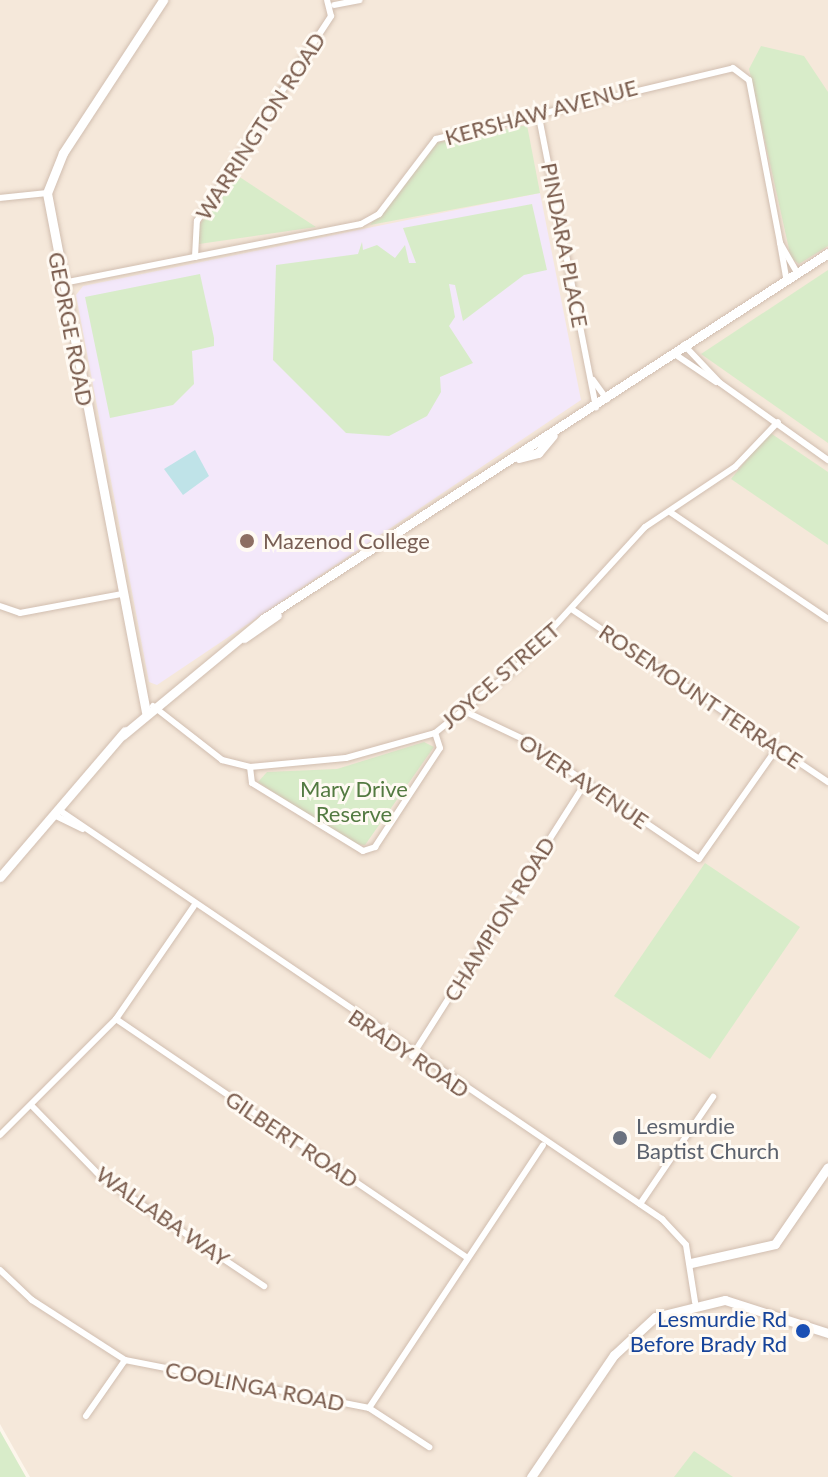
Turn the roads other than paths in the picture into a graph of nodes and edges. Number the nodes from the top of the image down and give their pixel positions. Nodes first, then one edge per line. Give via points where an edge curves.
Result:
1 (163, 0) edge
2 (327, 0) edge
3 (360, 0) edge
4 (334, 5) junction
5 (539, 117) junction
6 (47, 193) junction
7 (0, 198) edge
8 (780, 243) junction
9 (828, 254) edge
10 (195, 257) junction
11 (798, 274) junction
12 (787, 281) junction
13 (63, 283) junction
14 (686, 347) junction
15 (675, 355) junction
16 (590, 373) junction
17 (720, 383) junction
18 (608, 399) junction
19 (596, 407) junction
20 (778, 422) junction
21 (828, 460) edge
22 (670, 512) junction
23 (122, 594) junction
24 (0, 606) edge
25 (573, 610) junction
26 (828, 619) edge
27 (148, 706) junction
28 (464, 711) junction
29 (435, 733) junction
30 (777, 748) junction
31 (250, 767) junction
32 (586, 782) junction
33 (828, 782) edge
34 (57, 813) junction
35 (0, 877) edge
36 (194, 906) junction
37 (116, 1019) junction
38 (412, 1056) junction
39 (713, 1097) dead end
40 (32, 1106) junction
41 (0, 1135) edge
42 (543, 1145) junction
43 (828, 1167) edge
44 (640, 1204) junction
45 (468, 1258) junction
46 (691, 1263) junction
47 (0, 1270) edge
48 (264, 1286) dead end
49 (695, 1302) junction
50 (828, 1333) edge
51 (125, 1360) junction
52 (369, 1408) junction
53 (86, 1416) dead end
54 (429, 1447) dead end
55 (531, 1477) edge

1 - 6 street via 63,153
2 - 4 street, WARRINGTON ROAD
3 - 4 street
4 - 10 street, WARRINGTON ROAD via 197,221
5 - 8 street, KERSHAW AVENUE via 640,86 741,70 749,80
5 - 10 street, KERSHAW AVENUE via 431,142 367,222
5 - 16 street, PINDARA PLACE
6 - 7 street
6 - 13 street, GEORGE ROAD
8 - 11 street, KERSHAW AVENUE
8 - 12 street, KERSHAW AVENUE
9 - 11 street
10 - 13 street, KERSHAW AVENUE
11 - 12 street
12 - 14 street
13 - 23 street, GEORGE ROAD
14 - 15 street
14 - 17 street
15 - 17 street
15 - 18 street
16 - 18 street, PINDARA PLACE
16 - 19 street, PINDARA PLACE
17 - 20 street
18 - 19 street
19 - 27 street via 241,639
20 - 21 street
20 - 22 street, JOYCE STREET via 735,467
22 - 25 street, JOYCE STREET via 645,527
22 - 26 street
23 - 24 street via 24,613
23 - 27 street, GEORGE ROAD
25 - 28 street, JOYCE STREET
25 - 30 street, ROSEMOUNT TERRACE
27 - 31 street, JOYCE STREET via 222,760
27 - 34 street
28 - 29 street, JOYCE STREET
28 - 32 street, OVER AVENUE via 505,728
29 - 31 street, JOYCE STREET via 346,758
29 - 31 street via 440,748 375,847 363,851 252,783
30 - 32 street, OVER AVENUE via 699,859
30 - 33 street, ROSEMOUNT TERRACE
32 - 38 street, CHAMPION ROAD
34 - 35 street
34 - 36 street, BRADY ROAD
36 - 37 street
36 - 38 street, BRADY ROAD
37 - 40 street
37 - 45 street, GILBERT ROAD
38 - 42 street, BRADY ROAD
39 - 44 street
40 - 41 street
40 - 48 street, WALLABA WAY via 102,1178
42 - 44 street, BRADY ROAD
42 - 45 street, COOLINGA ROAD
43 - 46 street via 775,1244
44 - 46 street, BRADY ROAD via 676,1230
45 - 52 street, COOLINGA ROAD
46 - 49 street, BRADY ROAD
47 - 51 street, COOLINGA ROAD via 32,1300
49 - 50 street via 744,1303
49 - 55 street via 655,1317 622,1345
51 - 52 street, COOLINGA ROAD
51 - 53 street
52 - 54 street

